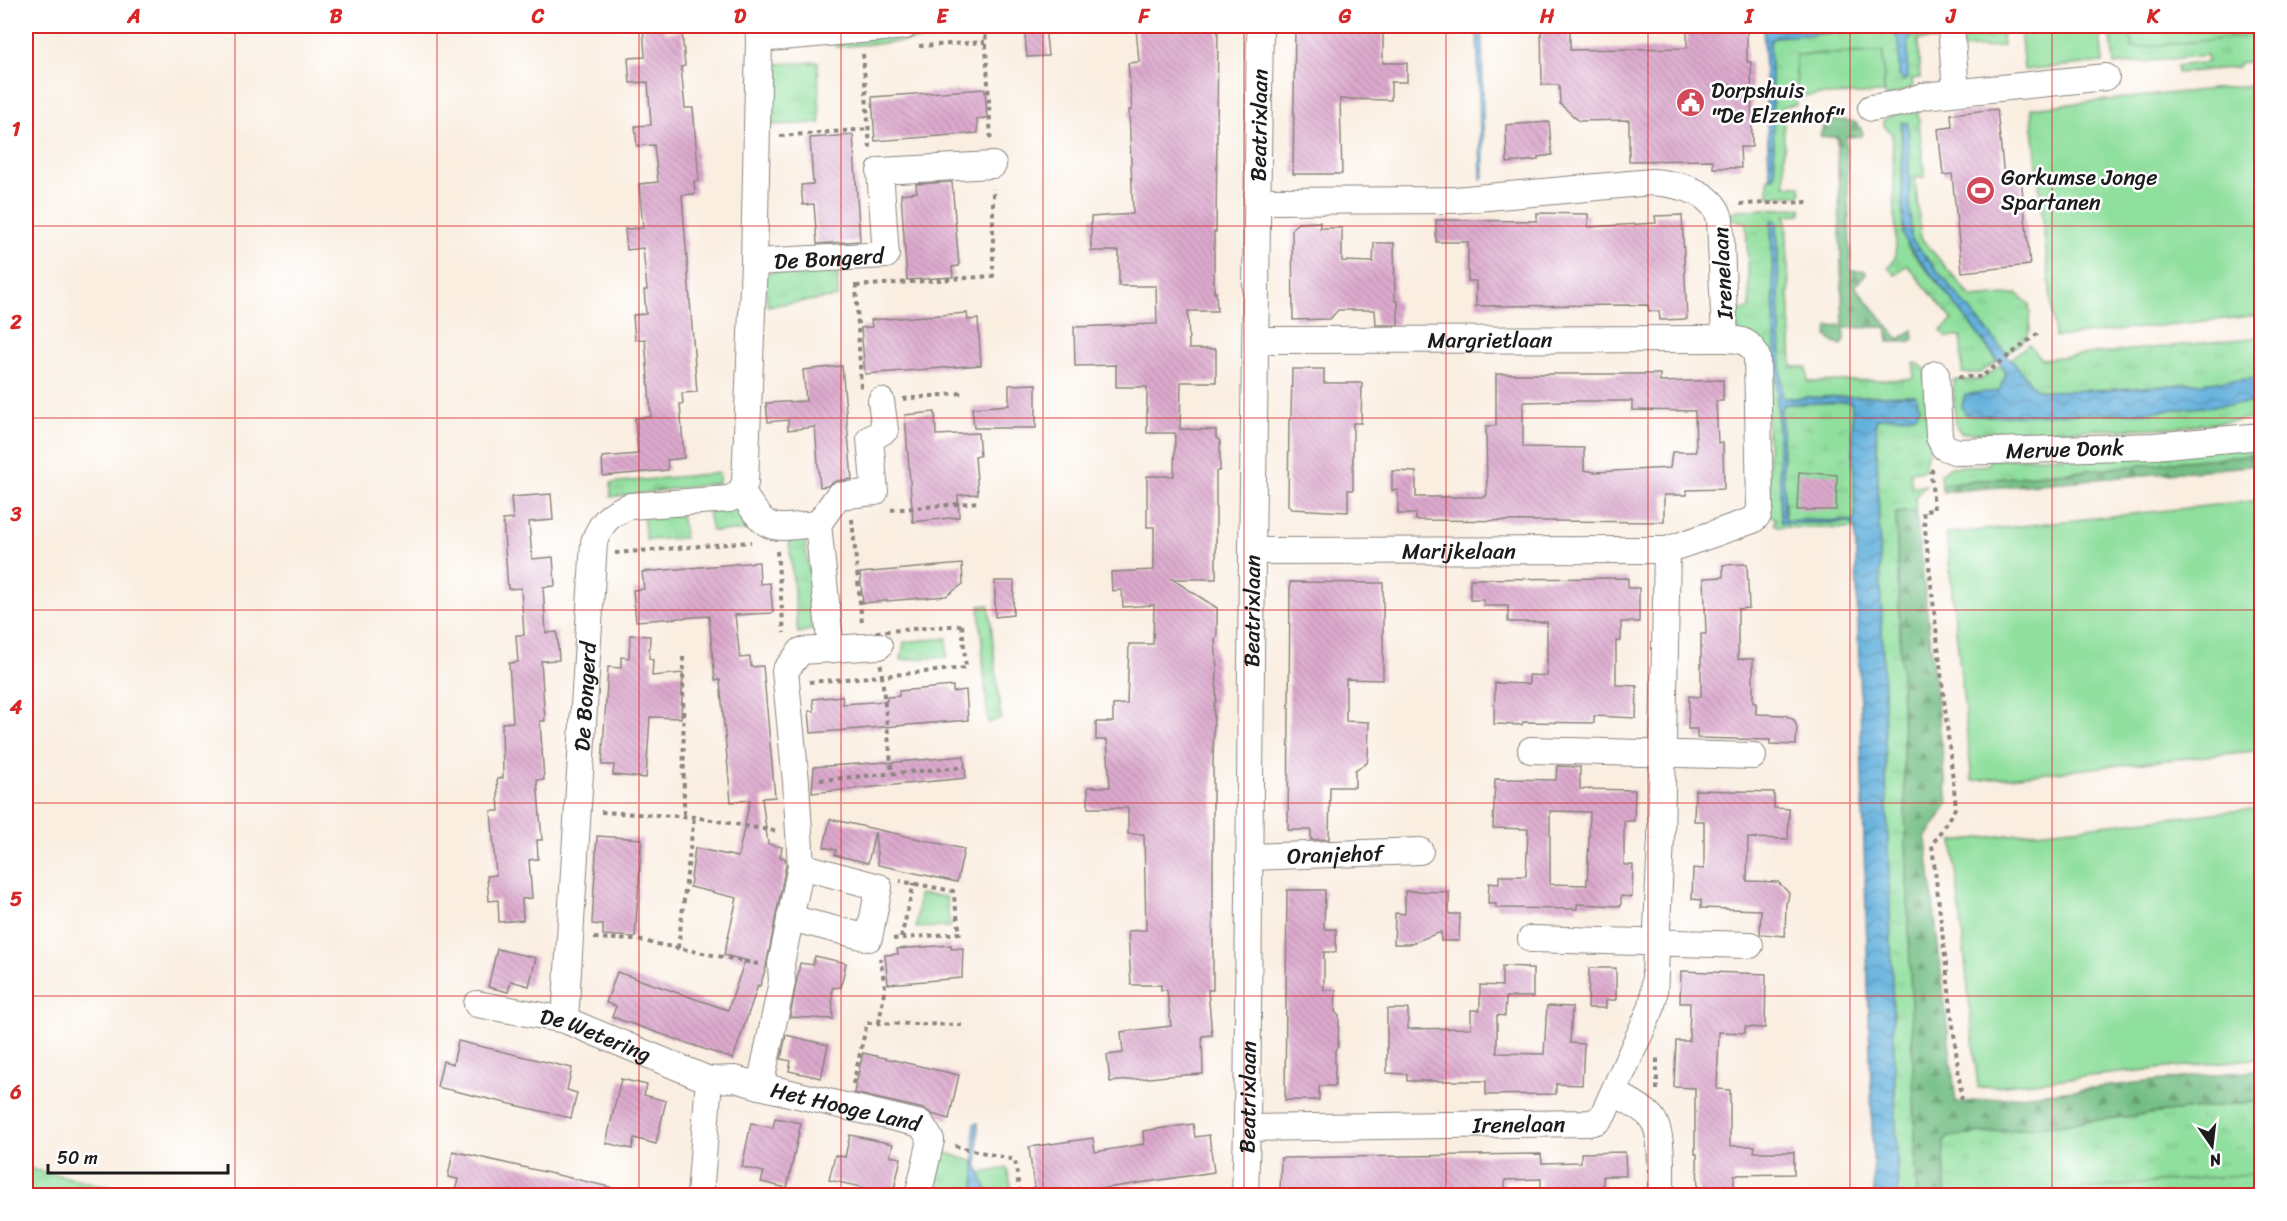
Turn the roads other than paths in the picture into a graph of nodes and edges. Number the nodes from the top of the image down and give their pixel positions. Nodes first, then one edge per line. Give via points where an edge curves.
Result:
1 (905, 26) edge
2 (1260, 26) edge
3 (1951, 26) edge
4 (759, 32) edge
5 (2106, 77) dead end
6 (1956, 92) junction
7 (1871, 108) dead end
8 (993, 165) road end
9 (1259, 201) junction
10 (754, 262) junction
11 (1725, 339) junction
12 (1256, 340) junction
13 (1936, 374) dead end
14 (881, 401) road end
15 (2262, 436) edge
16 (741, 491) junction
17 (818, 524) junction
18 (1667, 550) junction
19 (1252, 551) junction
20 (872, 647) road end
21 (831, 650) junction
22 (1531, 750) dead end
23 (1663, 755) junction
24 (1753, 756) dead end
25 (1420, 851) dead end
26 (1249, 857) junction
27 (801, 866) junction
28 (790, 918) junction
29 (1531, 939) dead end
30 (1656, 943) junction
31 (1750, 945) dead end
32 (477, 1004) dead end
33 (565, 1020) junction
34 (709, 1080) junction
35 (760, 1086) junction
36 (1614, 1092) junction
37 (1247, 1128) junction
38 (700, 1196) edge
39 (918, 1196) edge
40 (1245, 1196) edge
41 (1661, 1196) edge

1 - 4 street
2 - 9 street, Beatrixlaan
3 - 6 street
4 - 10 street, De Bongerd
5 - 6 street
6 - 7 street
8 - 10 street, De Bongerd via 880,171 886,255
9 - 11 street, Irenelaan via 1455,200 1652,182 1674,185 1703,195 1715,205 1720,219
9 - 12 street, Beatrixlaan
10 - 16 street, De Bongerd via 745,483
11 - 12 street, Margrietlaan
11 - 18 street, Irenelaan via 1746,342 1757,357 1758,515
12 - 19 street, Beatrixlaan
13 - 15 street, Merwe Donk via 1939,437 1944,447 1957,452 2154,446
14 - 17 street via 885,430 870,439 875,492 838,496
16 - 17 street via 776,534
16 - 33 street, De Bongerd via 723,500 630,506 602,525 594,542
17 - 21 street
18 - 19 street, Marijkelaan
18 - 23 street, Irenelaan
19 - 26 street, Beatrixlaan
20 - 21 street
21 - 27 street, Het Hooge Land via 801,651 789,673
22 - 23 street
23 - 24 street
23 - 30 street, Irenelaan
25 - 26 street, Oranjehof
26 - 37 street, Beatrixlaan
27 - 28 street, Het Hooge Land
27 - 28 street via 879,887 876,939
28 - 35 street, Het Hooge Land via 782,982
29 - 30 street
30 - 31 street
30 - 36 street, Irenelaan via 1652,1009
32 - 33 street, De Wetering
33 - 34 street, De Wetering
34 - 35 street, De Wetering via 735,1079
34 - 38 street
35 - 39 street, Het Hooge Land via 921,1124 931,1140
36 - 37 street, Irenelaan via 1603,1115 1588,1123
36 - 41 street via 1655,1123 1659,1134
37 - 40 street, Beatrixlaan

